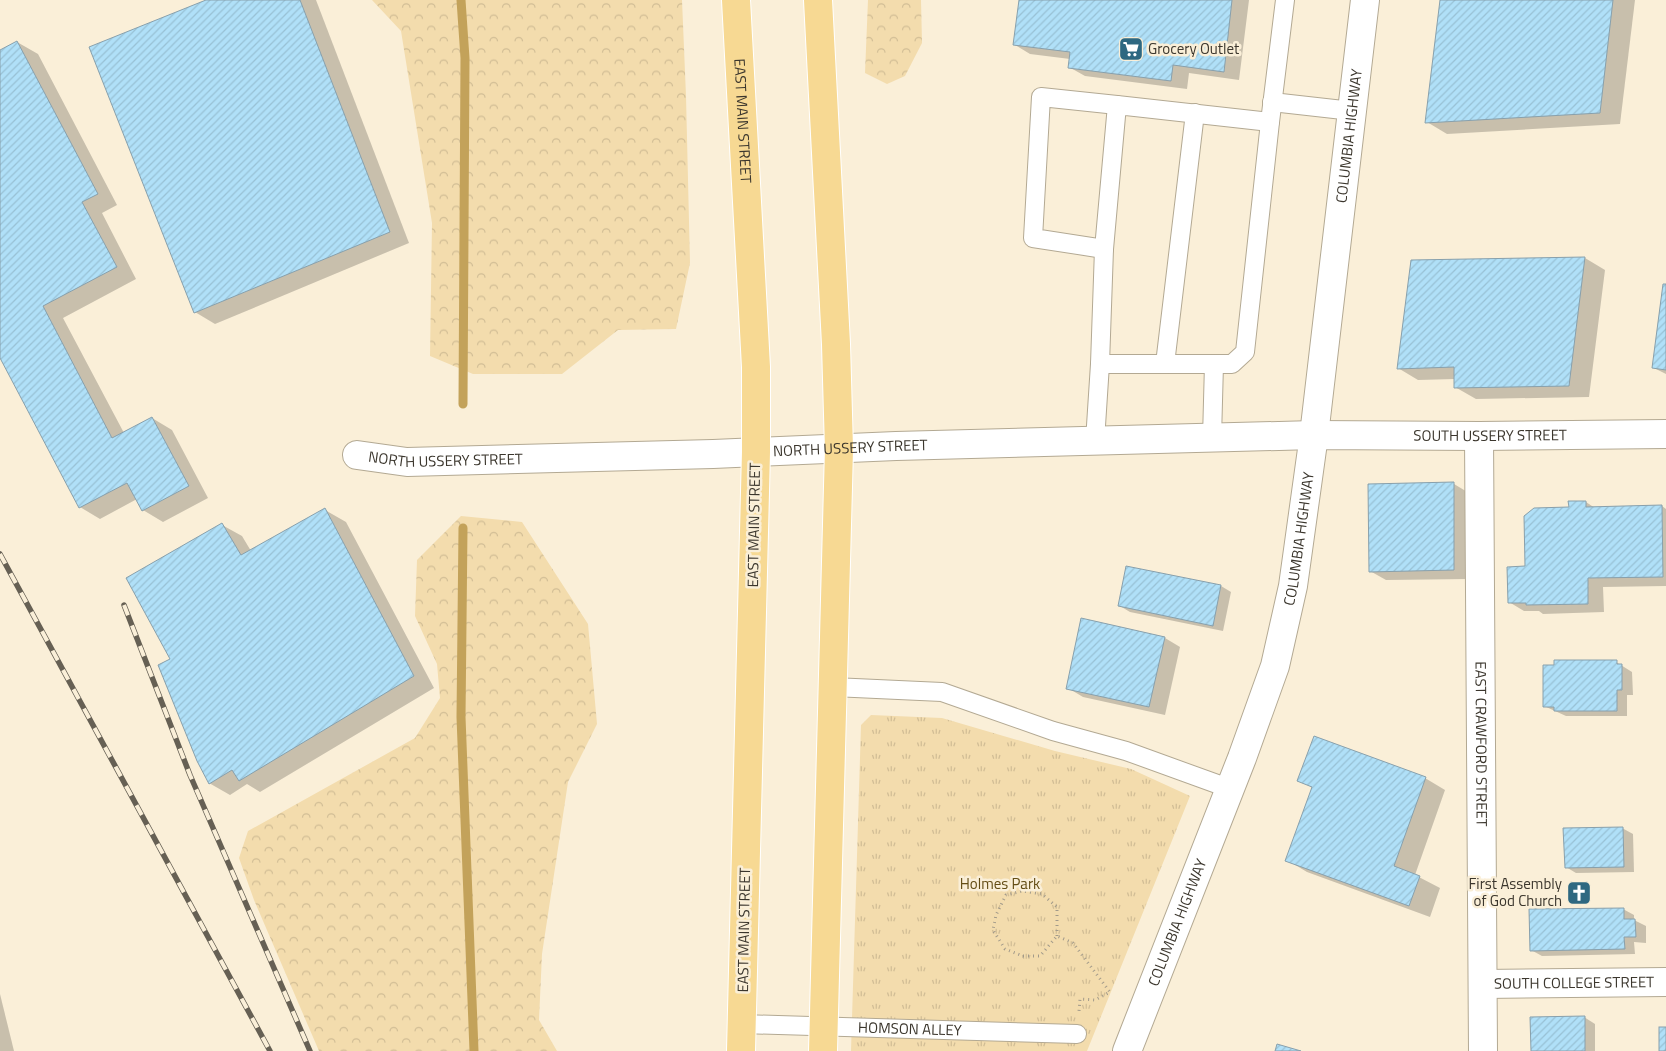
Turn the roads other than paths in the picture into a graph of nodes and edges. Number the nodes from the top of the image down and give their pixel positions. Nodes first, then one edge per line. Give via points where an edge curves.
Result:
1 (736, 0) edge
2 (818, 0) edge
3 (1285, 0) edge
4 (1365, 0) edge
5 (1272, 102) junction
6 (1117, 105) junction
7 (1352, 111) junction
8 (1195, 113) junction
9 (1270, 122) junction
10 (1104, 249) junction
11 (1100, 364) junction
12 (1165, 364) junction
13 (1214, 364) junction
14 (1666, 434) edge
15 (1314, 435) junction
16 (1479, 436) junction
17 (1212, 438) junction
18 (1095, 441) junction
19 (839, 449) junction
20 (756, 452) junction
21 (358, 456) dead end
22 (833, 687) junction
23 (1231, 789) junction
24 (1666, 982) edge
25 (1483, 984) junction
26 (742, 1024) junction
27 (1077, 1034) road end
28 (824, 1038) edge
29 (741, 1051) edge
30 (1127, 1051) edge
31 (1483, 1051) edge

1 - 20 main road, EAST MAIN STREET via 756,367
2 - 19 main road
3 - 5 lane
4 - 7 street, COLUMBIA HIGHWAY
5 - 7 lane
5 - 9 lane
6 - 8 lane
6 - 10 lane
6 - 10 lane via 1041,97 1034,238
7 - 15 street, COLUMBIA HIGHWAY
8 - 9 lane
8 - 12 lane
9 - 13 lane via 1245,352 1232,364
10 - 11 lane
11 - 12 lane
11 - 18 lane
12 - 13 lane
13 - 17 lane
14 - 16 street, SOUTH USSERY STREET
15 - 16 street, SOUTH USSERY STREET
15 - 17 street, NORTH USSERY STREET
15 - 23 street, COLUMBIA HIGHWAY via 1293,586 1275,666
16 - 25 street, EAST CRAWFORD STREET
17 - 18 street, NORTH USSERY STREET
18 - 19 street, NORTH USSERY STREET
19 - 20 street, NORTH USSERY STREET
19 - 22 main road
20 - 21 street, NORTH USSERY STREET via 407,462
20 - 26 main road, EAST MAIN STREET
22 - 23 lane via 942,692 1126,751
22 - 28 main road
23 - 30 street, COLUMBIA HIGHWAY
24 - 25 street, SOUTH COLLEGE STREET
25 - 31 street, EAST CRAWFORD STREET
26 - 28 lane, HOMSON ALLEY
26 - 29 main road, EAST MAIN STREET
27 - 28 lane, HOMSON ALLEY

